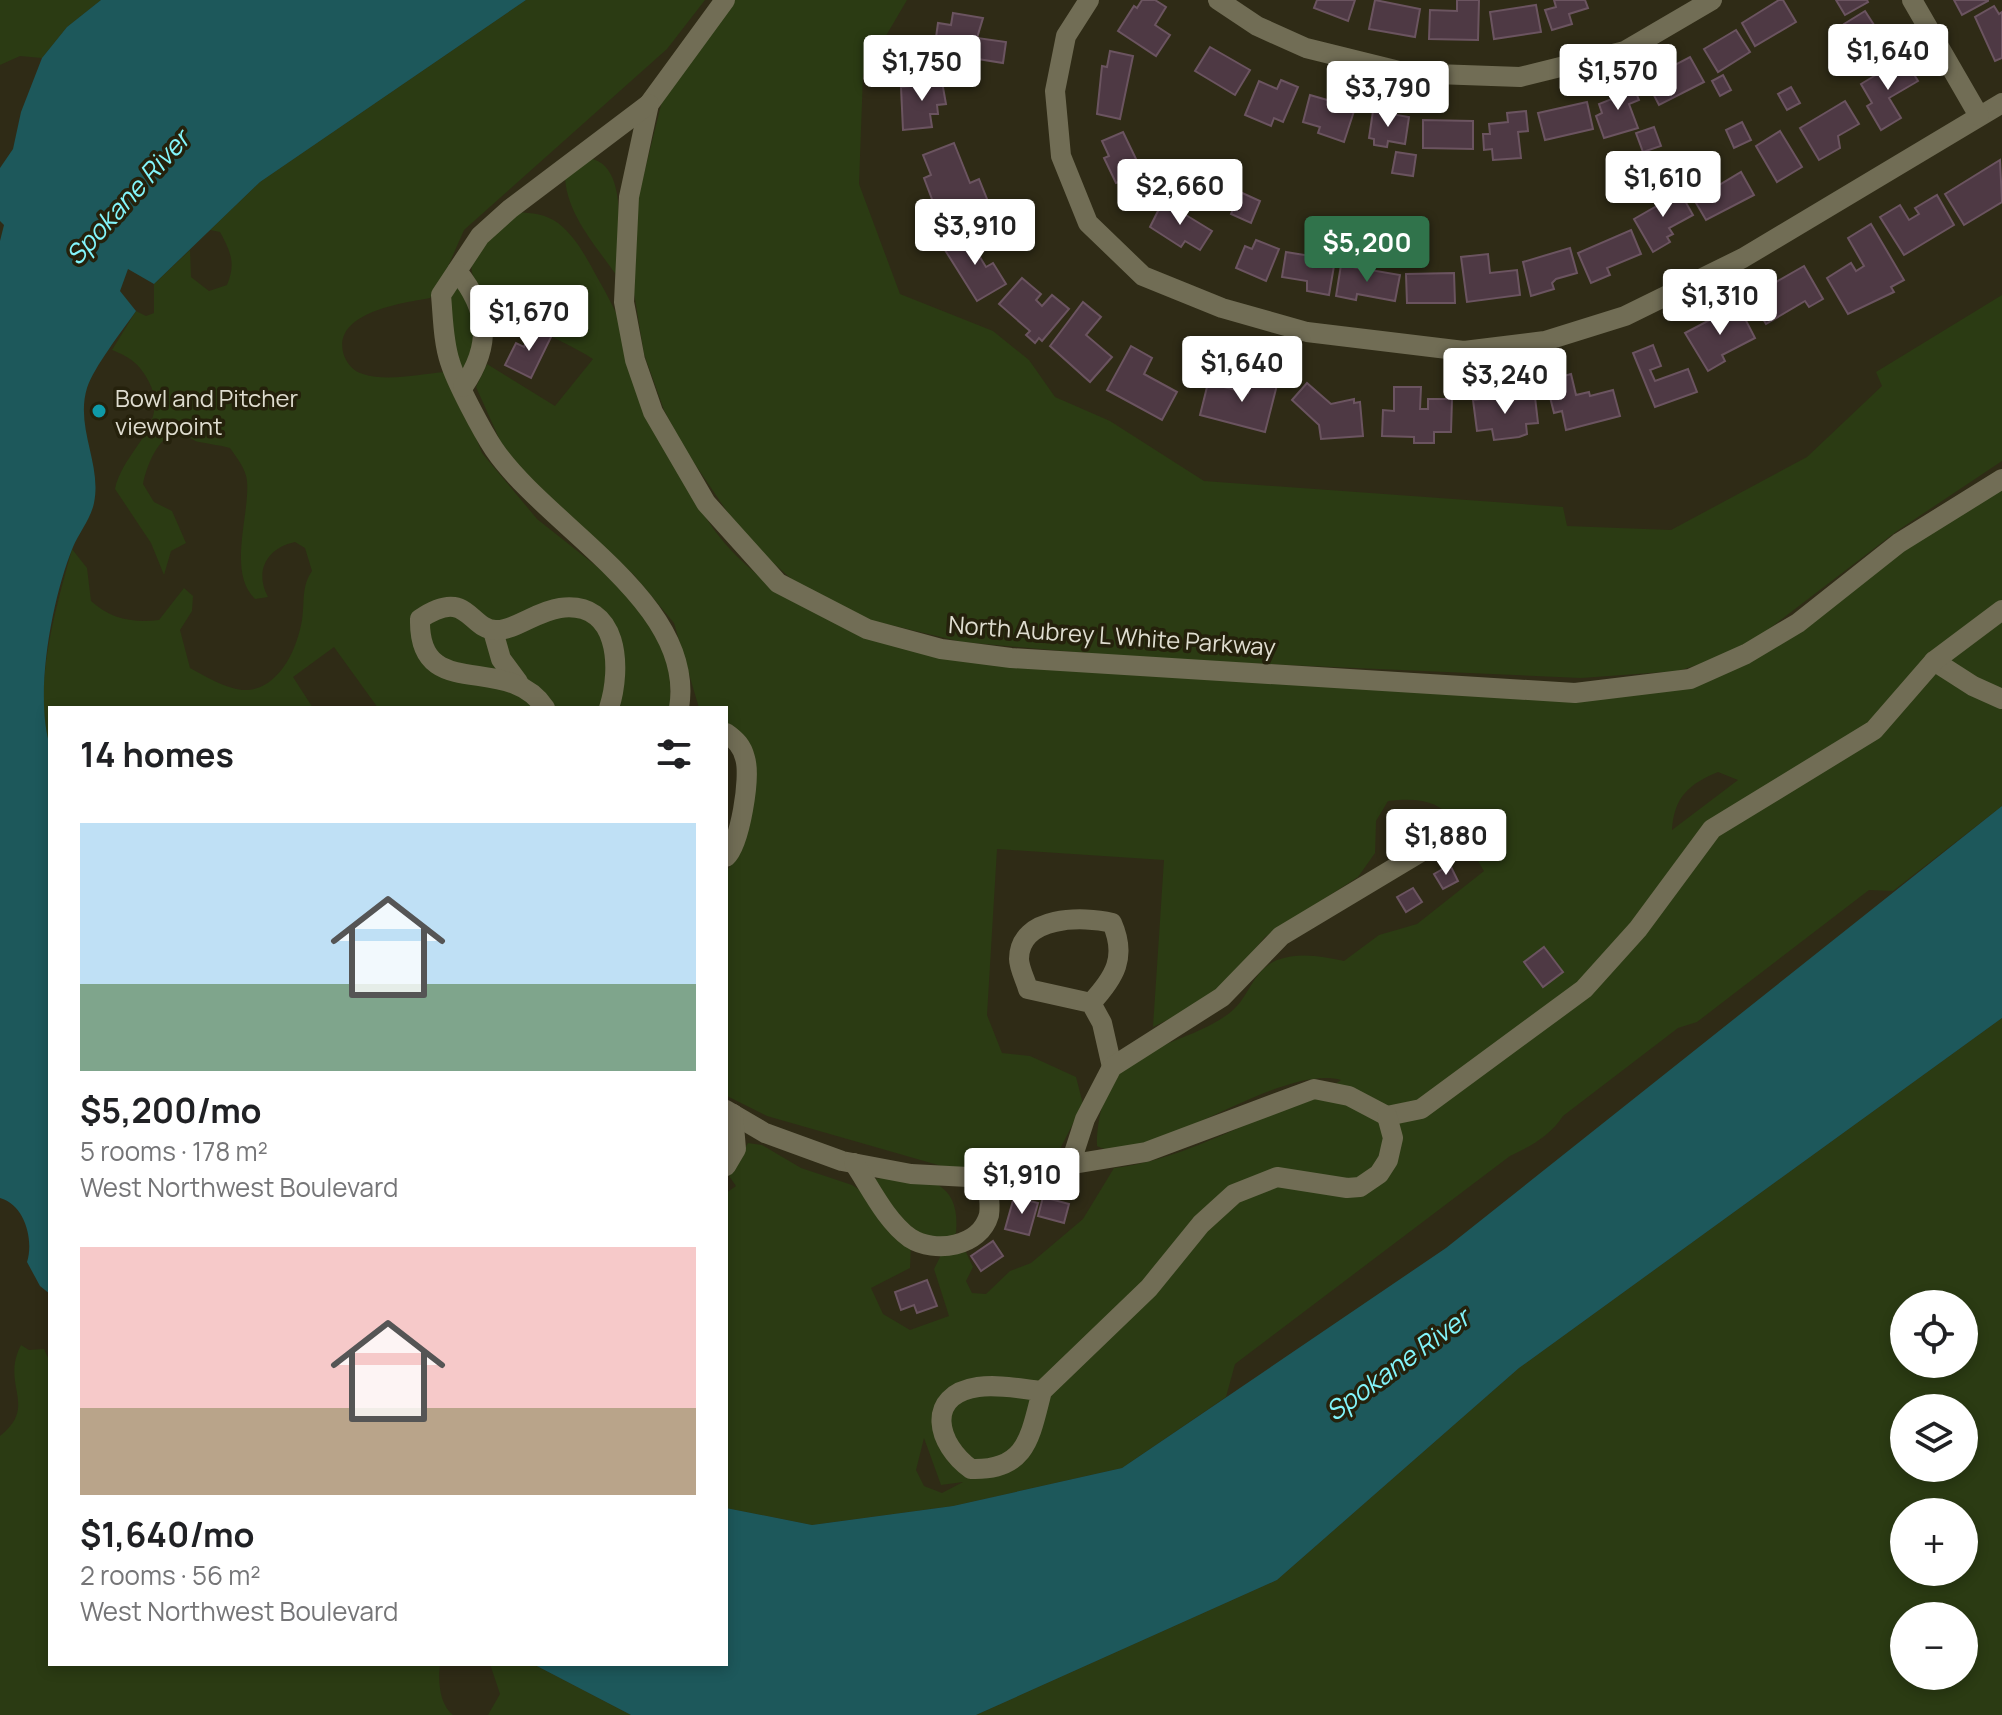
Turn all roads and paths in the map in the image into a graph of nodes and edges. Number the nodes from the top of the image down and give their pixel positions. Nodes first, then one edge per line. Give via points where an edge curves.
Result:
1 (725, 0) edge
2 (1089, 0) edge
3 (1218, 0) edge
4 (1712, 0) edge
5 (1912, 0) edge
6 (2002, 103) edge
7 (649, 104) junction
8 (1979, 116) junction
9 (457, 271) junction
10 (463, 387) junction
11 (2002, 479) edge
12 (2002, 610) edge
13 (493, 631) junction
14 (1934, 661) junction
15 (518, 682) junction
16 (2002, 699) edge
17 (686, 700) edge
18 (543, 706) edge
19 (609, 706) edge
20 (728, 734) edge
21 (1431, 846) dead end
22 (728, 853) edge
23 (1091, 1003) junction
24 (1112, 1067) junction
25 (729, 1112) edge
26 (1387, 1116) junction
27 (728, 1163) edge
28 (854, 1163) junction
29 (1070, 1165) junction
30 (987, 1178) junction
31 (1042, 1391) junction

1 - 7 street, North Aubrey L White Parkway
2 - 8 street via 1066,36 1055,91 1061,156 1088,223 1143,276 1222,308 1307,332 1464,351 1545,341 1625,316 1743,258
3 - 4 street via 1257,26 1306,48 1407,73 1520,77 1625,51
5 - 8 street
6 - 8 street
7 - 9 street via 510,209 480,236
7 - 11 street, North Aubrey L White Parkway via 629,197 624,302 635,360 653,412 706,503 778,583 867,629 941,649 1011,658 1575,693 1690,679 1798,623 1899,543
9 - 10 street via 441,295 450,362
9 - 10 street via 475,293 482,334 476,367
10 - 17 street via 494,448 542,506 624,578 658,623 673,649
12 - 14 street
13 - 15 street via 501,659
13 - 15 street via 470,612 449,607 420,619 423,645 445,670
13 - 19 street via 563,607 597,615 615,647
14 - 16 street
14 - 26 street via 1874,730 1712,829 1638,929 1584,989 1421,1109
15 - 18 street
20 - 22 street via 738,741 746,760 747,780 738,835
21 - 24 street via 1281,936 1222,997
23 - 23 street via 1028,989 1019,958 1027,938 1043,924 1087,917 1112,923 1121,955 1113,976
23 - 24 street via 1102,1023
24 - 29 street via 1085,1119
25 - 27 street via 736,1149
25 - 28 street via 765,1133
26 - 29 street via 1349,1096 1314,1089 1146,1152
26 - 31 street via 1393,1138 1379,1174 1360,1187 1347,1188 1277,1177 1234,1194 1201,1224 1149,1288
28 - 30 street via 911,1174
28 - 30 street via 888,1215 911,1238 933,1247 973,1238 984,1228 990,1213
29 - 30 street
31 - 31 street via 1027,1441 1008,1465 971,1469 950,1450 942,1435 944,1407 964,1391 995,1386

